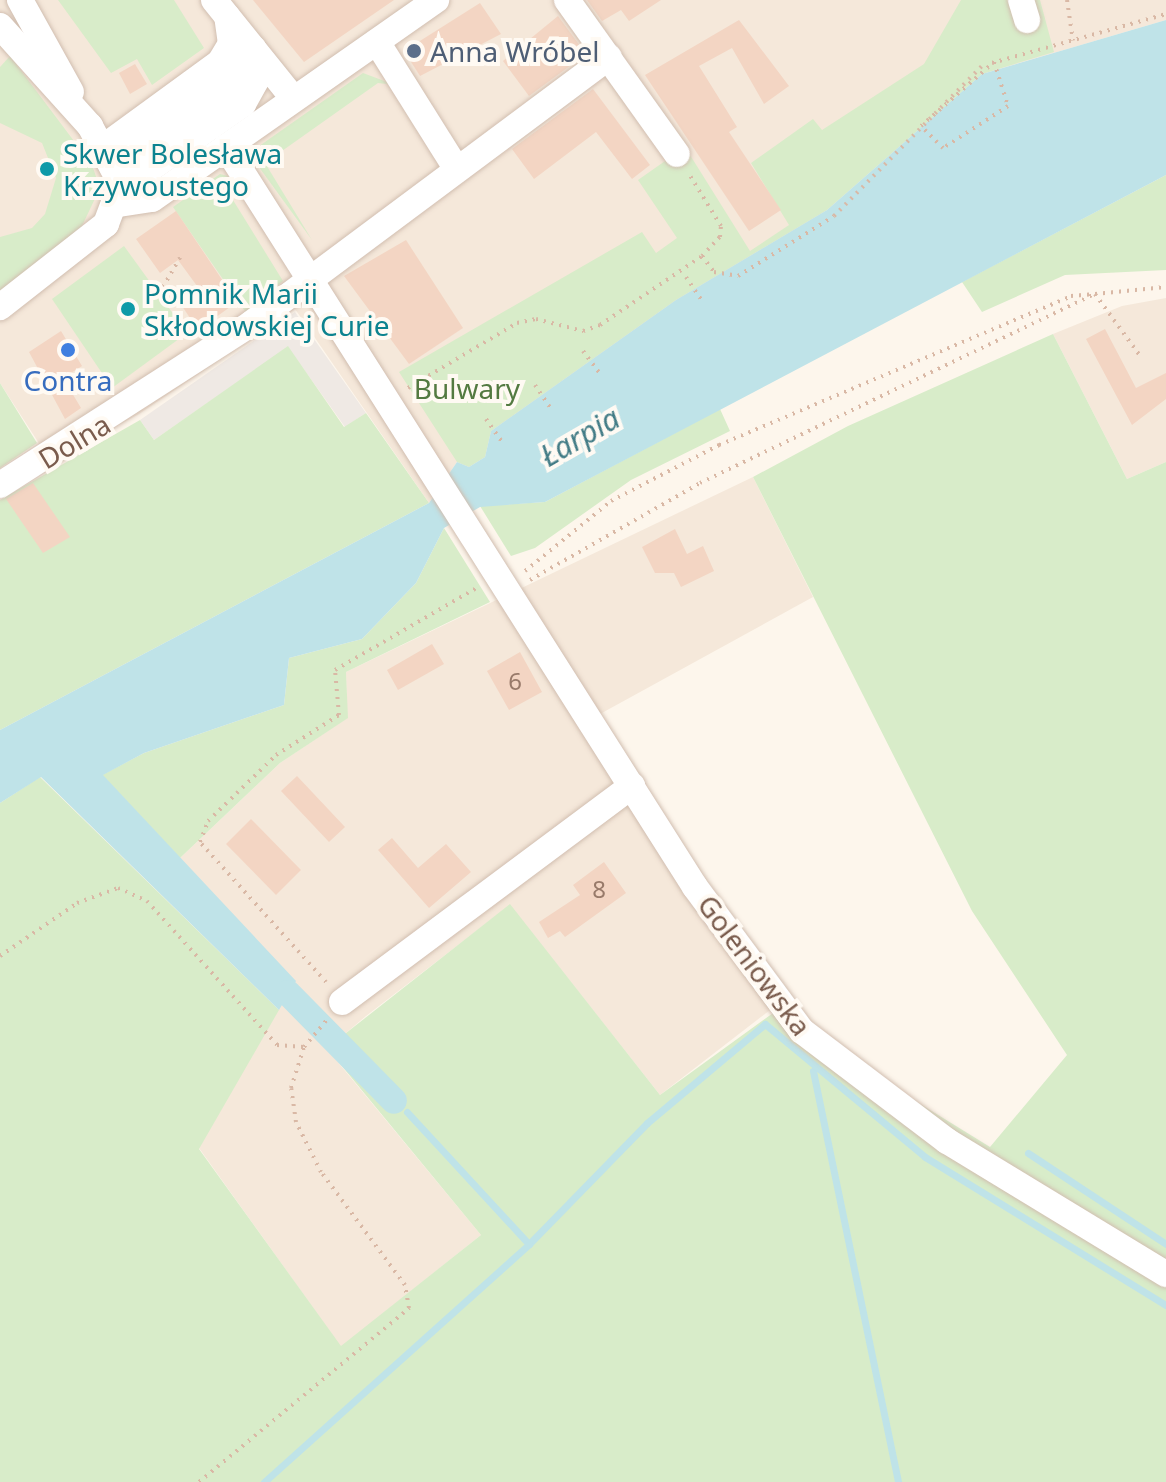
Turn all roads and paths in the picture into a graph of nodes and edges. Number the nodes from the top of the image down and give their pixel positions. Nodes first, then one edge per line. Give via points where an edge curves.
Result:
1 (20, 0) edge
2 (436, 0) edge
3 (567, 0) edge
4 (1067, 0) edge
5 (1166, 14) edge
6 (233, 24) edge
7 (0, 26) edge
8 (1073, 41) junction
9 (377, 42) junction
10 (609, 57) junction
11 (994, 62) junction
12 (294, 99) junction
13 (921, 126) junction
14 (226, 147) junction
15 (677, 154) joint
16 (110, 166) junction
17 (456, 168) junction
18 (181, 256) dead end
19 (702, 256) junction
20 (311, 275) junction
21 (686, 277) dead end
22 (163, 287) dead end
23 (1166, 287) edge
24 (1095, 294) junction
25 (703, 302) dead end
26 (0, 307) edge
27 (583, 351) dead end
28 (1141, 357) dead end
29 (601, 375) dead end
30 (535, 385) dead end
31 (391, 399) junction
32 (552, 410) dead end
33 (486, 419) dead end
34 (503, 443) dead end
35 (0, 485) edge
36 (547, 570) dead end
37 (507, 585) junction
38 (477, 588) dead end
39 (632, 786) junction
40 (0, 956) edge
41 (342, 1002) junction
42 (304, 1047) junction
43 (1166, 1274) edge
44 (199, 1482) edge

1 - 16 street
2 - 9 street
3 - 10 street
4 - 8 path
5 - 8 path
6 - 12 street
6 - 16 street via 224,58
6 - 16 street via 257,79 243,104
7 - 16 street
8 - 11 path
9 - 12 street
9 - 17 street
10 - 15 street
10 - 17 street, Dolna
11 - 13 path, bridge via 982,66
11 - 13 path via 1008,106 943,148
12 - 14 street
13 - 19 path, bridge via 834,216 738,276 714,272
14 - 16 street via 152,199
14 - 20 street
15 - 19 path via 721,226 720,237
16 - 26 street via 101,229
17 - 20 street, Dolna
18 - 22 path
19 - 31 path via 600,325 583,331 536,319 517,323
20 - 31 street
20 - 35 street, Dolna via 117,415
21 - 25 path
23 - 24 path
24 - 28 path
24 - 36 path via 700,483
24 - 37 path via 1071,296 719,445 611,501
27 - 29 path
30 - 32 path
31 - 37 street, Goleniowska
33 - 34 path
37 - 39 street, Goleniowska
38 - 41 path via 335,670 339,715 276,755 208,821 200,842
39 - 41 street
39 - 43 street, Goleniowska via 802,1031 947,1141
40 - 42 path via 77,903 118,888 147,901 277,1045
41 - 42 path
42 - 44 path via 291,1088 296,1122 321,1172 405,1285 409,1308

